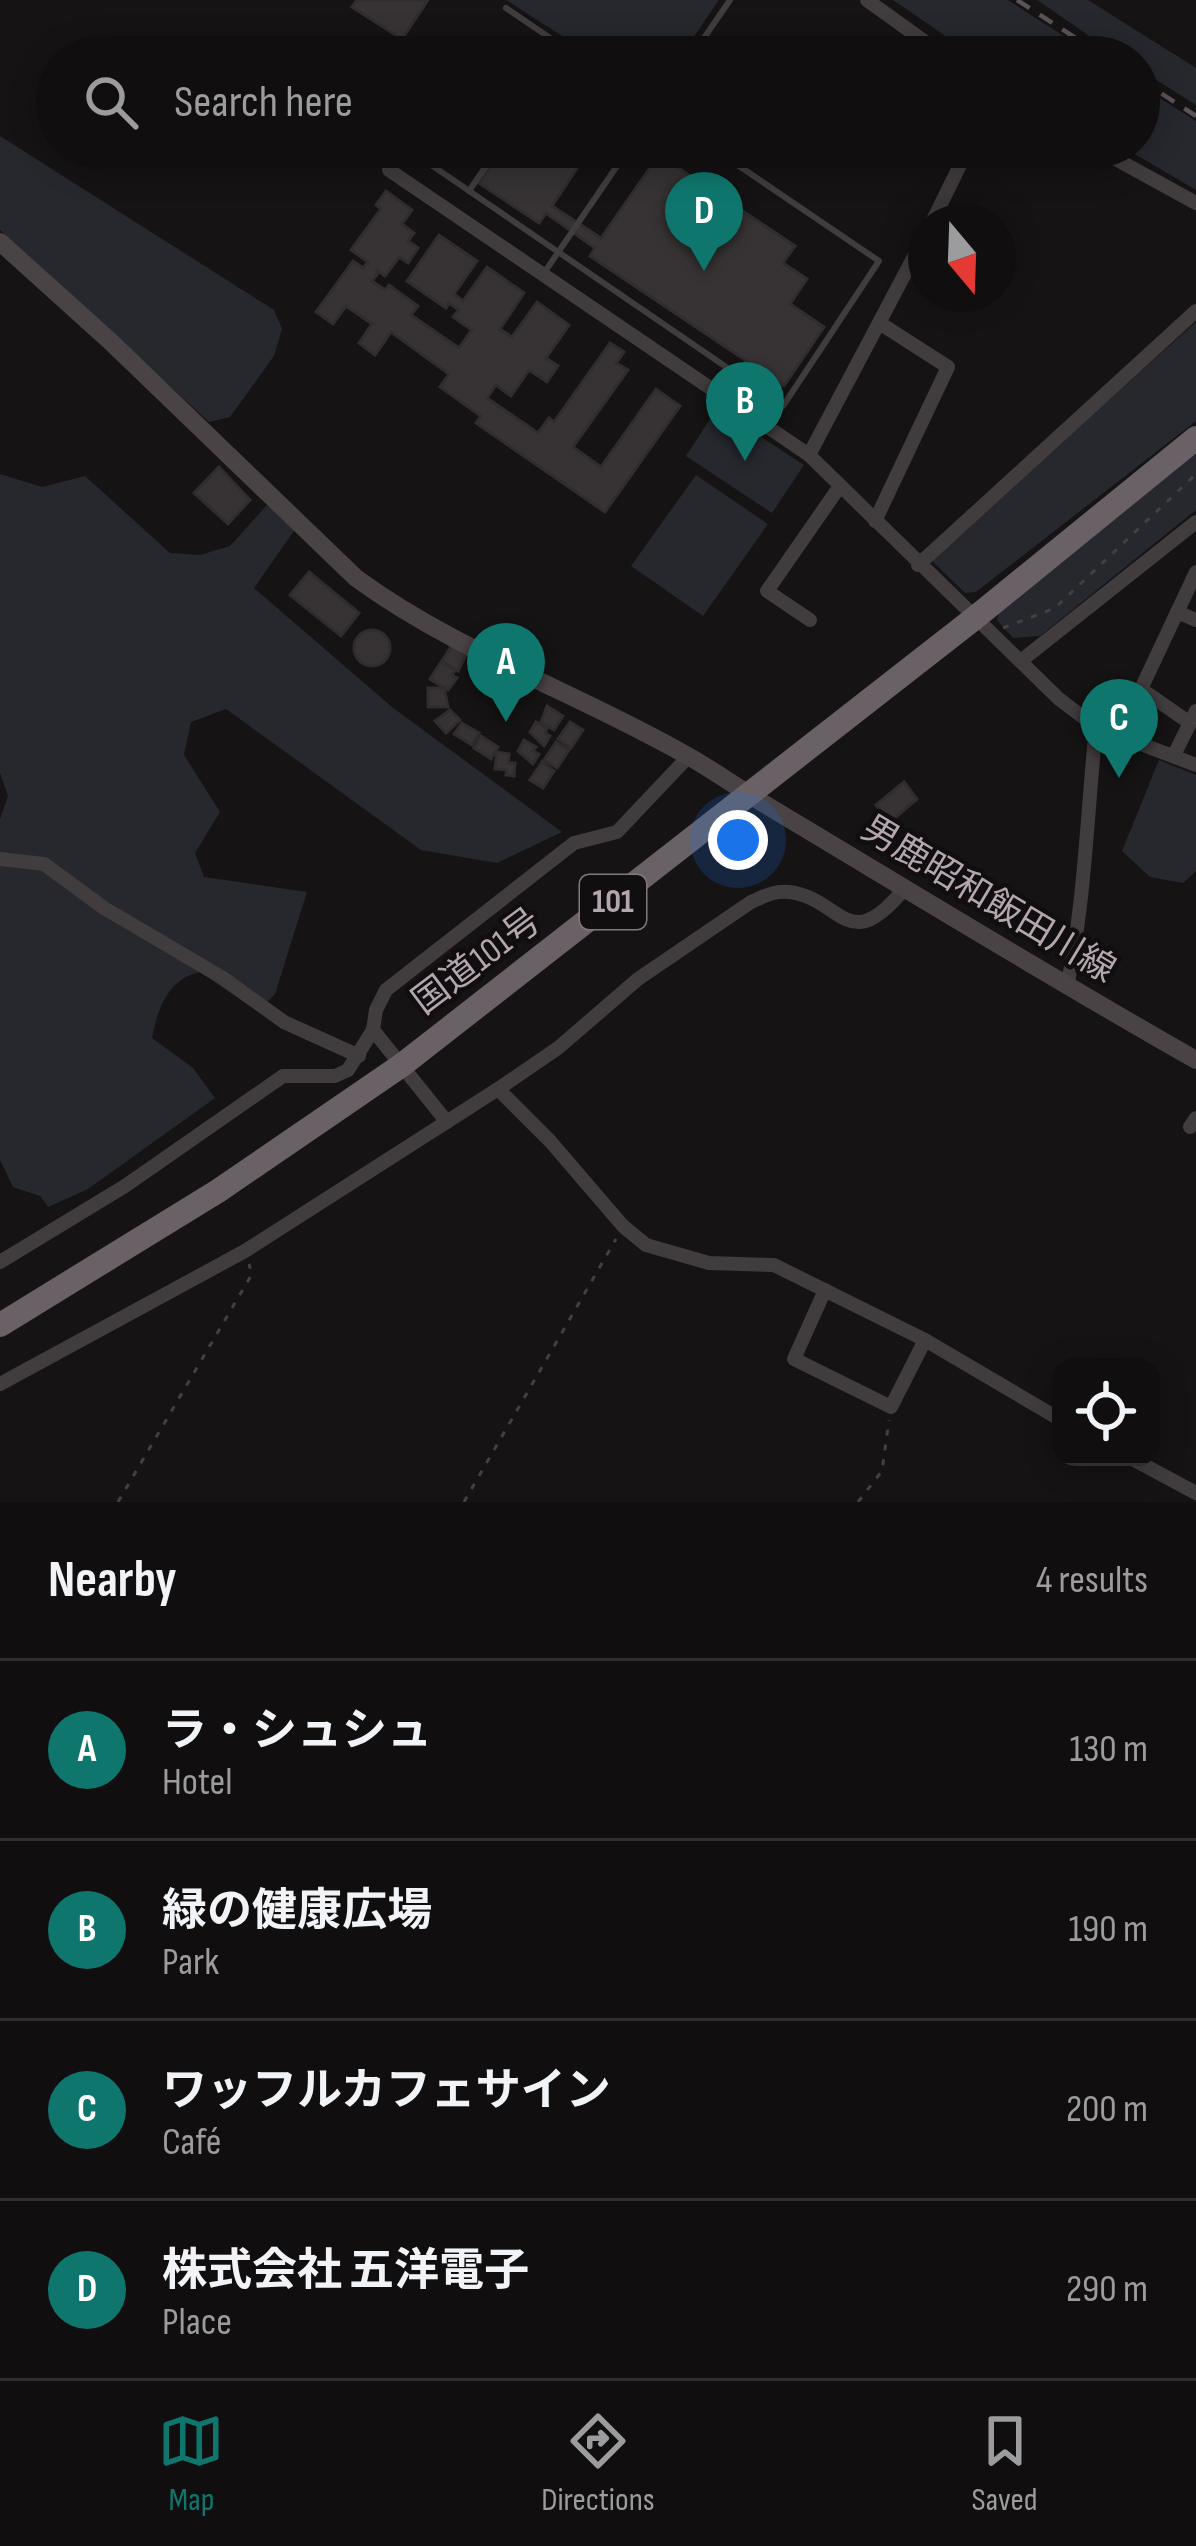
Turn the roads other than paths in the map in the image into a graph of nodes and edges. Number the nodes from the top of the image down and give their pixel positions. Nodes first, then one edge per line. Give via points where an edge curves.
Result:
1 (730, 0) edge
2 (867, 0) edge
3 (506, 8) dead end
4 (542, 36) edge
5 (705, 36) edge
6 (917, 36) edge
7 (436, 168) edge
8 (485, 168) edge
9 (615, 168) edge
10 (742, 168) edge
11 (959, 168) edge
12 (1133, 168) edge
13 (389, 170) dead end
14 (469, 191) junction
15 (1196, 202) edge
16 (941, 204) edge
17 (0, 242) edge
18 (558, 252) junction
19 (908, 270) edge
20 (544, 273) junction
21 (1196, 311) edge
22 (880, 324) junction
23 (1196, 438) edge
24 (809, 455) junction
25 (840, 486) junction
26 (875, 521) junction
27 (1196, 522) edge
28 (918, 565) junction
29 (1196, 572) edge
30 (1177, 612) junction
31 (810, 620) dead end
32 (1196, 620) edge
33 (984, 625) junction
34 (1022, 660) junction
35 (1193, 717) edge
36 (1096, 727) junction
37 (1174, 755) junction
38 (689, 756) junction
39 (1196, 765) edge
40 (748, 794) junction
41 (0, 859) edge
42 (905, 888) junction
43 (1067, 987) junction
44 (373, 1030) junction
45 (359, 1056) junction
46 (1196, 1060) edge
47 (402, 1065) junction
48 (498, 1089) junction
49 (447, 1122) junction
50 (0, 1262) edge
51 (825, 1290) junction
52 (0, 1325) edge
53 (925, 1340) junction
54 (0, 1384) edge
55 (1052, 1415) edge
56 (1146, 1466) edge
57 (1196, 1493) edge

1 - 5 lane
2 - 6 street
3 - 4 lane
7 - 14 lane
8 - 14 lane
9 - 18 lane
10 - 18 lane via 880,261 783,406
11 - 16 street
12 - 15 street
13 - 20 street
14 - 18 lane
17 - 38 street, 男鹿昭和飯田川線 via 356,578
18 - 20 lane
19 - 22 street
20 - 24 street
21 - 28 street
22 - 24 street
22 - 26 street via 948,367
23 - 33 highway, 国道101号 / 101
24 - 25 street
25 - 26 street
25 - 31 street via 767,591
26 - 28 street
27 - 34 street
28 - 33 street
29 - 30 street
30 - 32 street
30 - 35 street via 1141,689
33 - 34 street
33 - 40 highway, 国道101号 / 101
34 - 36 street
35 - 37 street
36 - 37 street
36 - 43 street via 1082,916
37 - 39 street
38 - 40 street, 男鹿昭和飯田川線
38 - 44 street via 617,832 574,843 386,991
40 - 42 street, 男鹿昭和飯田川線
40 - 47 highway, 国道101号 / 101
41 - 45 street via 44,864 284,1022
42 - 43 street, 男鹿昭和飯田川線
42 - 48 street via 888,909 853,922 790,892 751,902
43 - 46 street, 男鹿昭和飯田川線
44 - 45 street
44 - 47 street
45 - 50 street via 335,1076 283,1076
47 - 49 street
47 - 52 highway, 国道101号 / 101
48 - 49 street
48 - 51 street via 646,1245 734,1266 774,1265
49 - 54 street via 245,1251
51 - 53 street
51 - 53 street via 794,1359 891,1407
53 - 55 street
56 - 57 street

